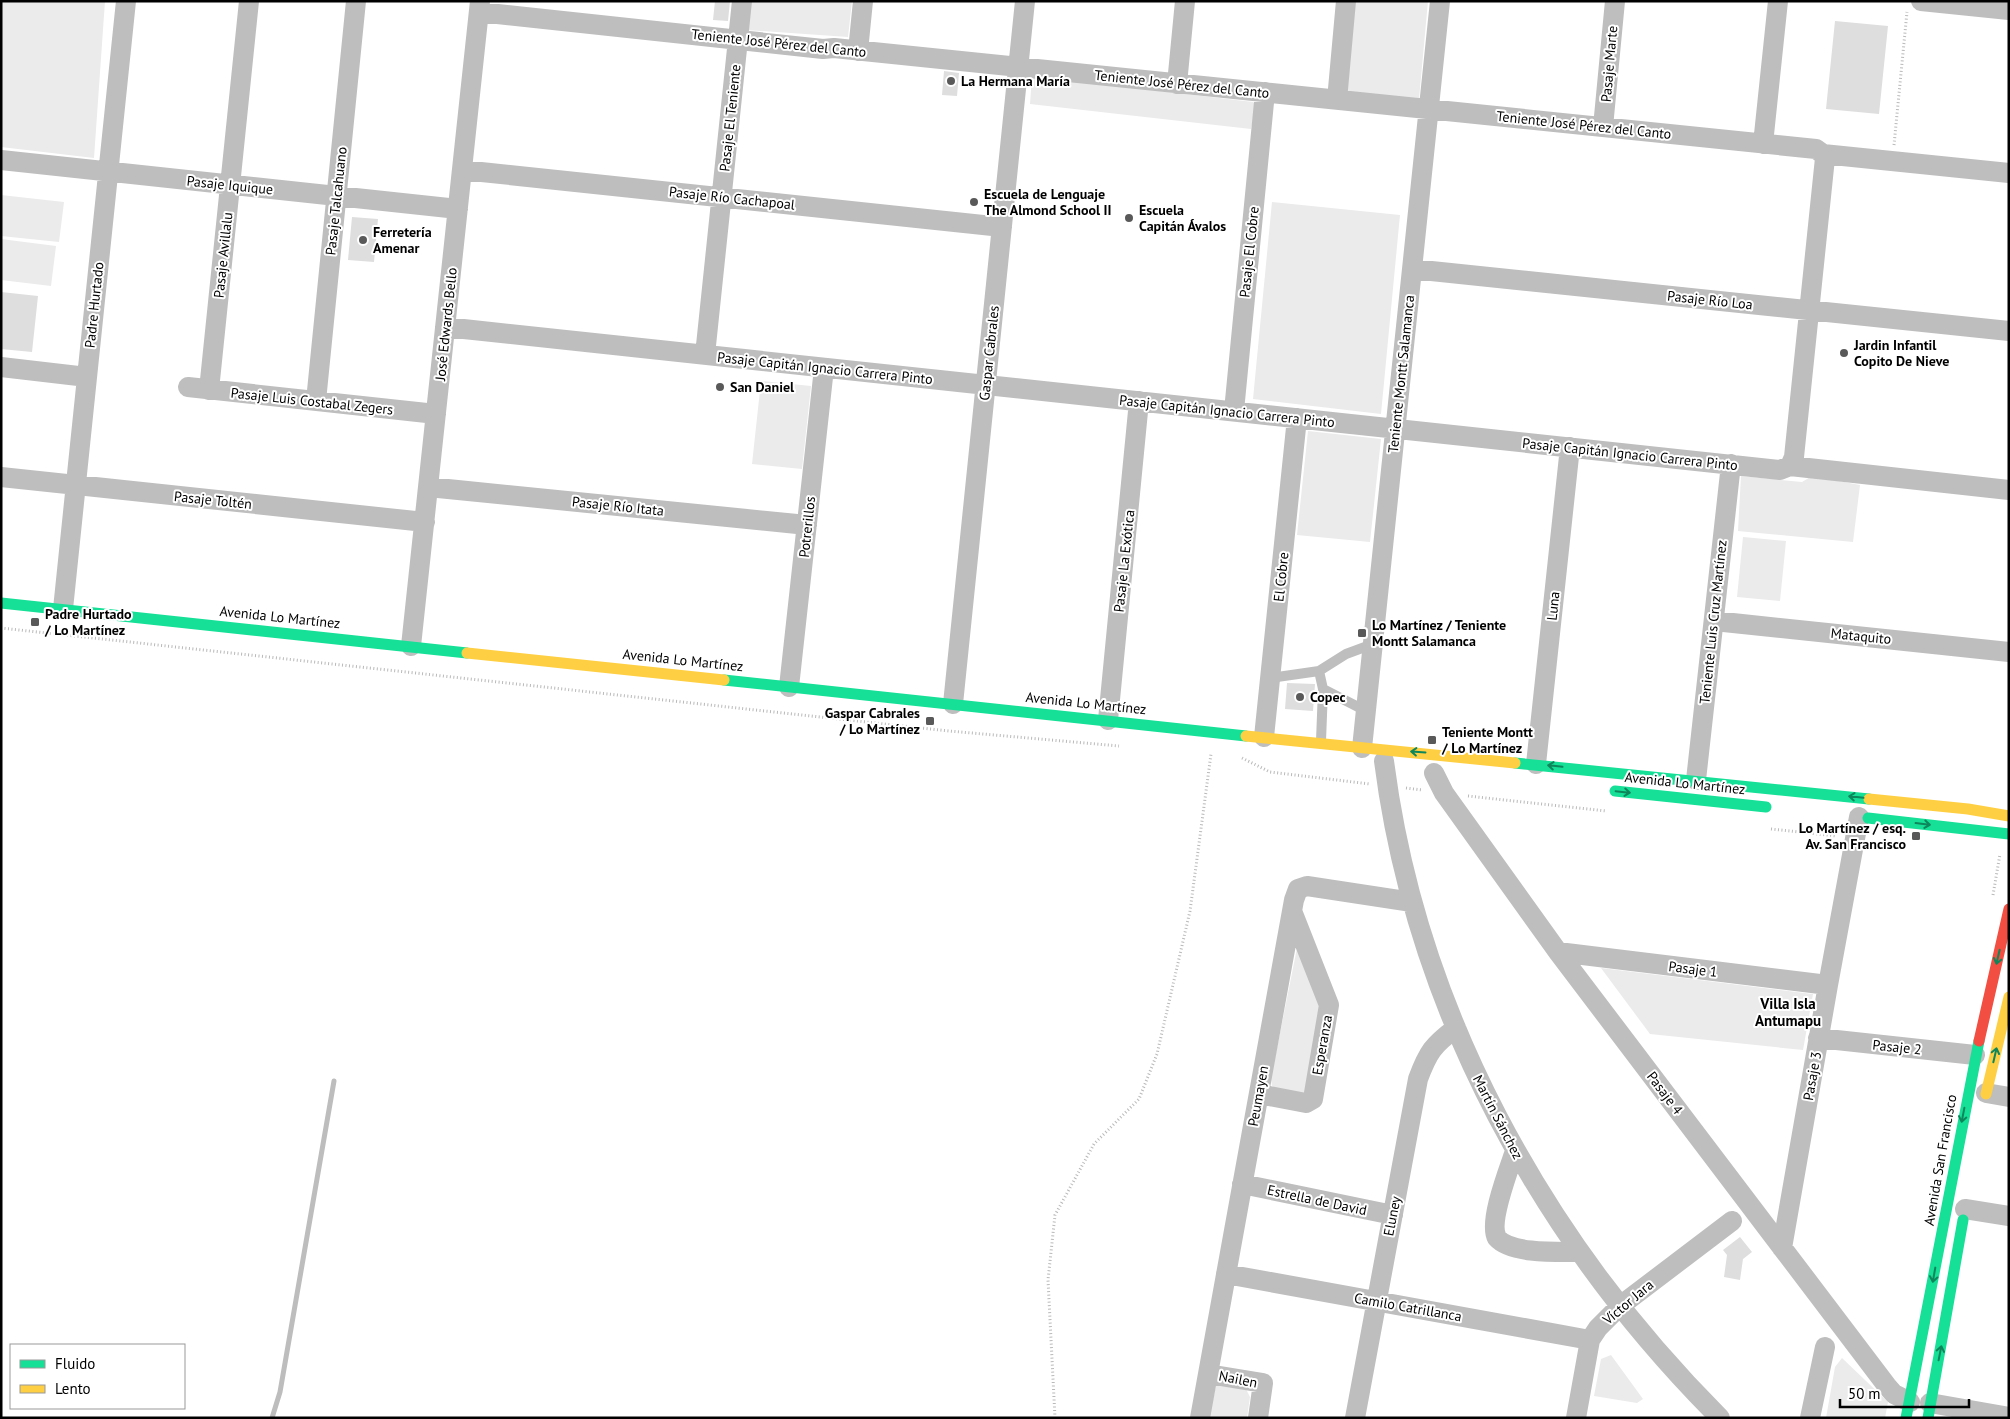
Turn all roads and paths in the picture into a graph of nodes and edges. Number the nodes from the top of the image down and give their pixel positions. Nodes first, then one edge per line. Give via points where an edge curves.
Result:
1 (126, 1) edge
2 (249, 1) edge
3 (356, 1) edge
4 (742, 1) edge
5 (864, 1) edge
6 (1025, 1) edge
7 (1185, 1) edge
8 (1346, 1) edge
9 (1440, 1) edge
10 (1615, 1) edge
11 (1778, 1) edge
12 (1914, 6) edge
13 (480, 7) edge
14 (2009, 10) edge
15 (738, 39) junction
16 (858, 51) junction
17 (1018, 67) junction
18 (1177, 84) junction
19 (1265, 92) junction
20 (1337, 100) junction
21 (1428, 109) junction
22 (1603, 127) junction
23 (1763, 144) junction
24 (1823, 154) junction
25 (1, 160) edge
26 (1893, 161) junction
27 (462, 170) junction
28 (108, 172) junction
29 (2009, 173) edge
30 (230, 185) junction
31 (336, 196) junction
32 (722, 197) junction
33 (458, 209) junction
34 (1002, 227) junction
35 (1412, 269) junction
36 (1809, 310) junction
37 (445, 327) junction
38 (2009, 331) edge
39 (705, 355) junction
40 (1, 367) edge
41 (824, 368) junction
42 (87, 377) junction
43 (986, 385) junction
44 (188, 387) dead end
45 (209, 390) junction
46 (316, 401) junction
47 (1140, 401) junction
48 (1234, 412) junction
49 (436, 414) junction
50 (1297, 418) junction
51 (1395, 429) junction
52 (1570, 447) junction
53 (1730, 464) junction
54 (1790, 466) junction
55 (1, 477) edge
56 (76, 485) junction
57 (428, 487) junction
58 (2009, 490) edge
59 (425, 522) junction
60 (807, 525) junction
61 (1, 603) edge
62 (63, 610) junction
63 (1714, 621) junction
64 (1, 628) edge
65 (1372, 644) junction
66 (412, 646) junction
67 (2009, 652) edge
68 (1319, 671) junction
69 (1270, 678) junction
70 (789, 687) junction
71 (1323, 689) junction
72 (953, 704) junction
73 (1366, 711) junction
74 (1108, 720) junction
75 (1214, 731) junction
76 (1264, 737) junction
77 (1321, 743) junction
78 (1123, 747) dead end
79 (1362, 748) junction
80 (1210, 754) junction
81 (1220, 755) dead end
82 (1240, 757) dead end
83 (1391, 763) joint
84 (1536, 764) junction
85 (1437, 778) junction
86 (1696, 780) junction
87 (1387, 786) junction
88 (1602, 790) dead end
89 (1780, 808) dead end
90 (1610, 812) dead end
91 (1854, 816) joint
92 (2009, 816) edge
93 (1767, 829) dead end
94 (2009, 834) edge
95 (1855, 838) junction
96 (1990, 852) dead end
97 (2000, 853) dead end
98 (1412, 902) junction
99 (2009, 909) edge
100 (1292, 911) junction
101 (1558, 952) junction
102 (1828, 985) junction
103 (2009, 996) edge
104 (1456, 1028) junction
105 (1818, 1038) junction
106 (1975, 1055) junction
107 (1259, 1094) junction
108 (2009, 1097) edge
109 (1985, 1101) joint
110 (1515, 1151) junction
111 (1242, 1184) junction
112 (1966, 1204) joint
113 (1393, 1215) junction
114 (2009, 1216) edge
115 (1732, 1221) dead end
116 (1782, 1248) junction
117 (1579, 1252) junction
118 (1226, 1274) junction
119 (1376, 1302) junction
120 (1620, 1306) junction
121 (1590, 1340) junction
122 (1825, 1347) dead end
123 (1208, 1374) junction
124 (1908, 1410) edge
125 (1929, 1410) edge
126 (2009, 1417) edge
127 (1055, 1418) edge
128 (1200, 1418) edge
129 (1258, 1418) edge
130 (1355, 1418) edge
131 (1576, 1418) edge
132 (1720, 1418) edge
133 (1810, 1418) edge

1 - 28 street, Padre Hurtado
2 - 30 street, Pasaje Avillalu
3 - 31 street, Pasaje Talcahuano
4 - 15 street, Pasaje El Teniente
5 - 16 street
6 - 17 street, Gaspar Cabrales
7 - 18 street
8 - 20 street
9 - 21 street, Teniente Montt Salamanca
10 - 22 street, Pasaje Marte
11 - 23 street
12 - 14 street
12 - 26 path
13 - 15 street, Teniente José Pérez del Canto
13 - 27 street, José Edwards Bello
15 - 16 street, Teniente José Pérez del Canto
15 - 32 street, Pasaje El Teniente
16 - 17 street, Teniente José Pérez del Canto
17 - 18 street, Teniente José Pérez del Canto
17 - 34 street, Gaspar Cabrales
18 - 19 street, Teniente José Pérez del Canto
19 - 20 street, Teniente José Pérez del Canto
19 - 48 street, Pasaje El Cobre
20 - 21 street, Teniente José Pérez del Canto
21 - 22 street, Teniente José Pérez del Canto
21 - 35 street, Teniente Montt Salamanca
22 - 23 street, Teniente José Pérez del Canto
23 - 24 street, Teniente José Pérez del Canto via 1816,149
24 - 26 street, Teniente José Pérez del Canto
24 - 36 street
25 - 28 street, Pasaje Iquique
26 - 29 street, Teniente José Pérez del Canto
27 - 32 street, Pasaje Río Cachapoal
27 - 33 street, José Edwards Bello
28 - 30 street, Pasaje Iquique
28 - 42 street, Padre Hurtado
30 - 31 street, Pasaje Iquique
30 - 45 street, Pasaje Avillalu
31 - 33 street, Pasaje Iquique
31 - 46 street, Pasaje Talcahuano
32 - 34 street, Pasaje Río Cachapoal
32 - 39 street, Pasaje El Teniente
33 - 37 street, José Edwards Bello
34 - 43 street, Gaspar Cabrales
35 - 36 street, Pasaje Río Loa
35 - 51 street, Teniente Montt Salamanca
36 - 38 street, Pasaje Río Loa
36 - 54 street via 1794,457
37 - 39 street, Pasaje Capitán Ignacio Carrera Pinto
37 - 49 street, José Edwards Bello
39 - 41 street, Pasaje Capitán Ignacio Carrera Pinto
40 - 42 street
41 - 43 street, Pasaje Capitán Ignacio Carrera Pinto
41 - 60 street, Potrerillos
42 - 56 street, Padre Hurtado
43 - 47 street, Pasaje Capitán Ignacio Carrera Pinto
43 - 72 street, Gaspar Cabrales
44 - 45 street, Pasaje Luis Costabal Zegers
45 - 46 street, Pasaje Luis Costabal Zegers
46 - 49 street, Pasaje Luis Costabal Zegers
47 - 48 street, Pasaje Capitán Ignacio Carrera Pinto
47 - 74 street, Pasaje La Exótica
48 - 50 street, Pasaje Capitán Ignacio Carrera Pinto
49 - 57 street, José Edwards Bello
50 - 51 street, Pasaje Capitán Ignacio Carrera Pinto
50 - 69 street, El Cobre
51 - 52 street, Pasaje Capitán Ignacio Carrera Pinto
51 - 65 street, Teniente Montt Salamanca
52 - 53 street, Pasaje Capitán Ignacio Carrera Pinto
52 - 84 street, Luna
53 - 54 street, Pasaje Capitán Ignacio Carrera Pinto via 1780,470
53 - 63 street, Teniente Luis Cruz Martínez
54 - 58 street, Pasaje Capitán Ignacio Carrera Pinto
55 - 56 street, Pasaje Toltén
56 - 59 street, Pasaje Toltén
56 - 62 street, Padre Hurtado
57 - 59 street, José Edwards Bello
57 - 60 street, Pasaje Río Itata
59 - 66 street, José Edwards Bello
60 - 70 street, Potrerillos
61 - 62 main road, Avenida Lo Martínez
62 - 66 main road, Avenida Lo Martínez
63 - 67 street, Mataquito
63 - 86 street, Teniente Luis Cruz Martínez
64 - 78 path via 939,730
65 - 68 lane via 1346,654
65 - 73 street, Teniente Montt Salamanca
66 - 70 main road, Avenida Lo Martínez
68 - 69 lane
68 - 71 lane
69 - 76 street, El Cobre
70 - 72 main road, Avenida Lo Martínez
71 - 73 lane
71 - 77 lane
72 - 74 main road, Avenida Lo Martínez
73 - 79 street, Teniente Montt Salamanca
74 - 75 main road, Avenida Lo Martínez
75 - 76 main road, Avenida Lo Martínez
75 - 80 path
76 - 77 main road, Avenida Lo Martínez
77 - 79 main road, Avenida Lo Martínez
79 - 83 main road, Avenida Lo Martínez
84 -> 79 main road, Avenida Lo Martínez
80 - 81 path
80 - 127 path via 1190,911 1157,1054 1138,1099 1094,1144 1055,1215 1048,1280
82 - 87 path via 1270,772
83 - 87 street, Martín Sánchez
86 -> 84 main road, Avenida Lo Martínez
85 - 87 path
85 - 90 path
85 - 101 street, Pasaje 4
92 -> 86 main road, Avenida Lo Martínez
87 - 98 street, Martín Sánchez
88 -> 89 main road, Avenida Lo Martínez
91 -> 94 main road
91 - 95 street, Pasaje 3
93 - 95 path
95 - 102 street, Pasaje 3
96 - 97 path
98 - 100 street, Peumayen via 1307,886 1298,889
98 - 104 street, Martín Sánchez
99 -> 106 main road, Avenida San Francisco
100 - 107 street, Peumayen
100 - 107 street, Esperanza via 1329,1005 1313,1099 1306,1103
101 - 102 street, Pasaje 1
101 - 116 street, Pasaje 4
102 - 105 street, Pasaje 3
109 -> 103 main road
104 - 110 street, Martín Sánchez
104 - 113 street, Eluney via 1427,1056 1418,1079
105 - 106 street, Pasaje 2
105 - 116 street, Pasaje 3
106 -> 124 main road, Avenida San Francisco
107 - 111 street, Peumayen
108 - 109 street
110 - 117 street, Martín Sánchez
110 - 117 street via 1499,1201 1494,1226 1497,1238 1505,1245 1525,1249
111 - 113 street, Estrella de David
111 - 118 street, Peumayen
112 - 114 street
125 -> 112 main road
113 - 119 street, Eluney
115 - 120 street, Víctor Jara
116 - 124 street, Pasaje 4
117 - 120 street, Martín Sánchez
118 - 119 street, Camilo Catrillanca
118 - 123 street, Peumayen
119 - 121 street, Camilo Catrillanca
119 - 130 street, Eluney
120 - 121 street, Víctor Jara
120 - 132 street, Martín Sánchez
121 - 131 street, Víctor Jara
122 - 133 street
123 - 128 street, Peumayen
123 - 129 street, Nailen via 1264,1383
125 - 126 street

